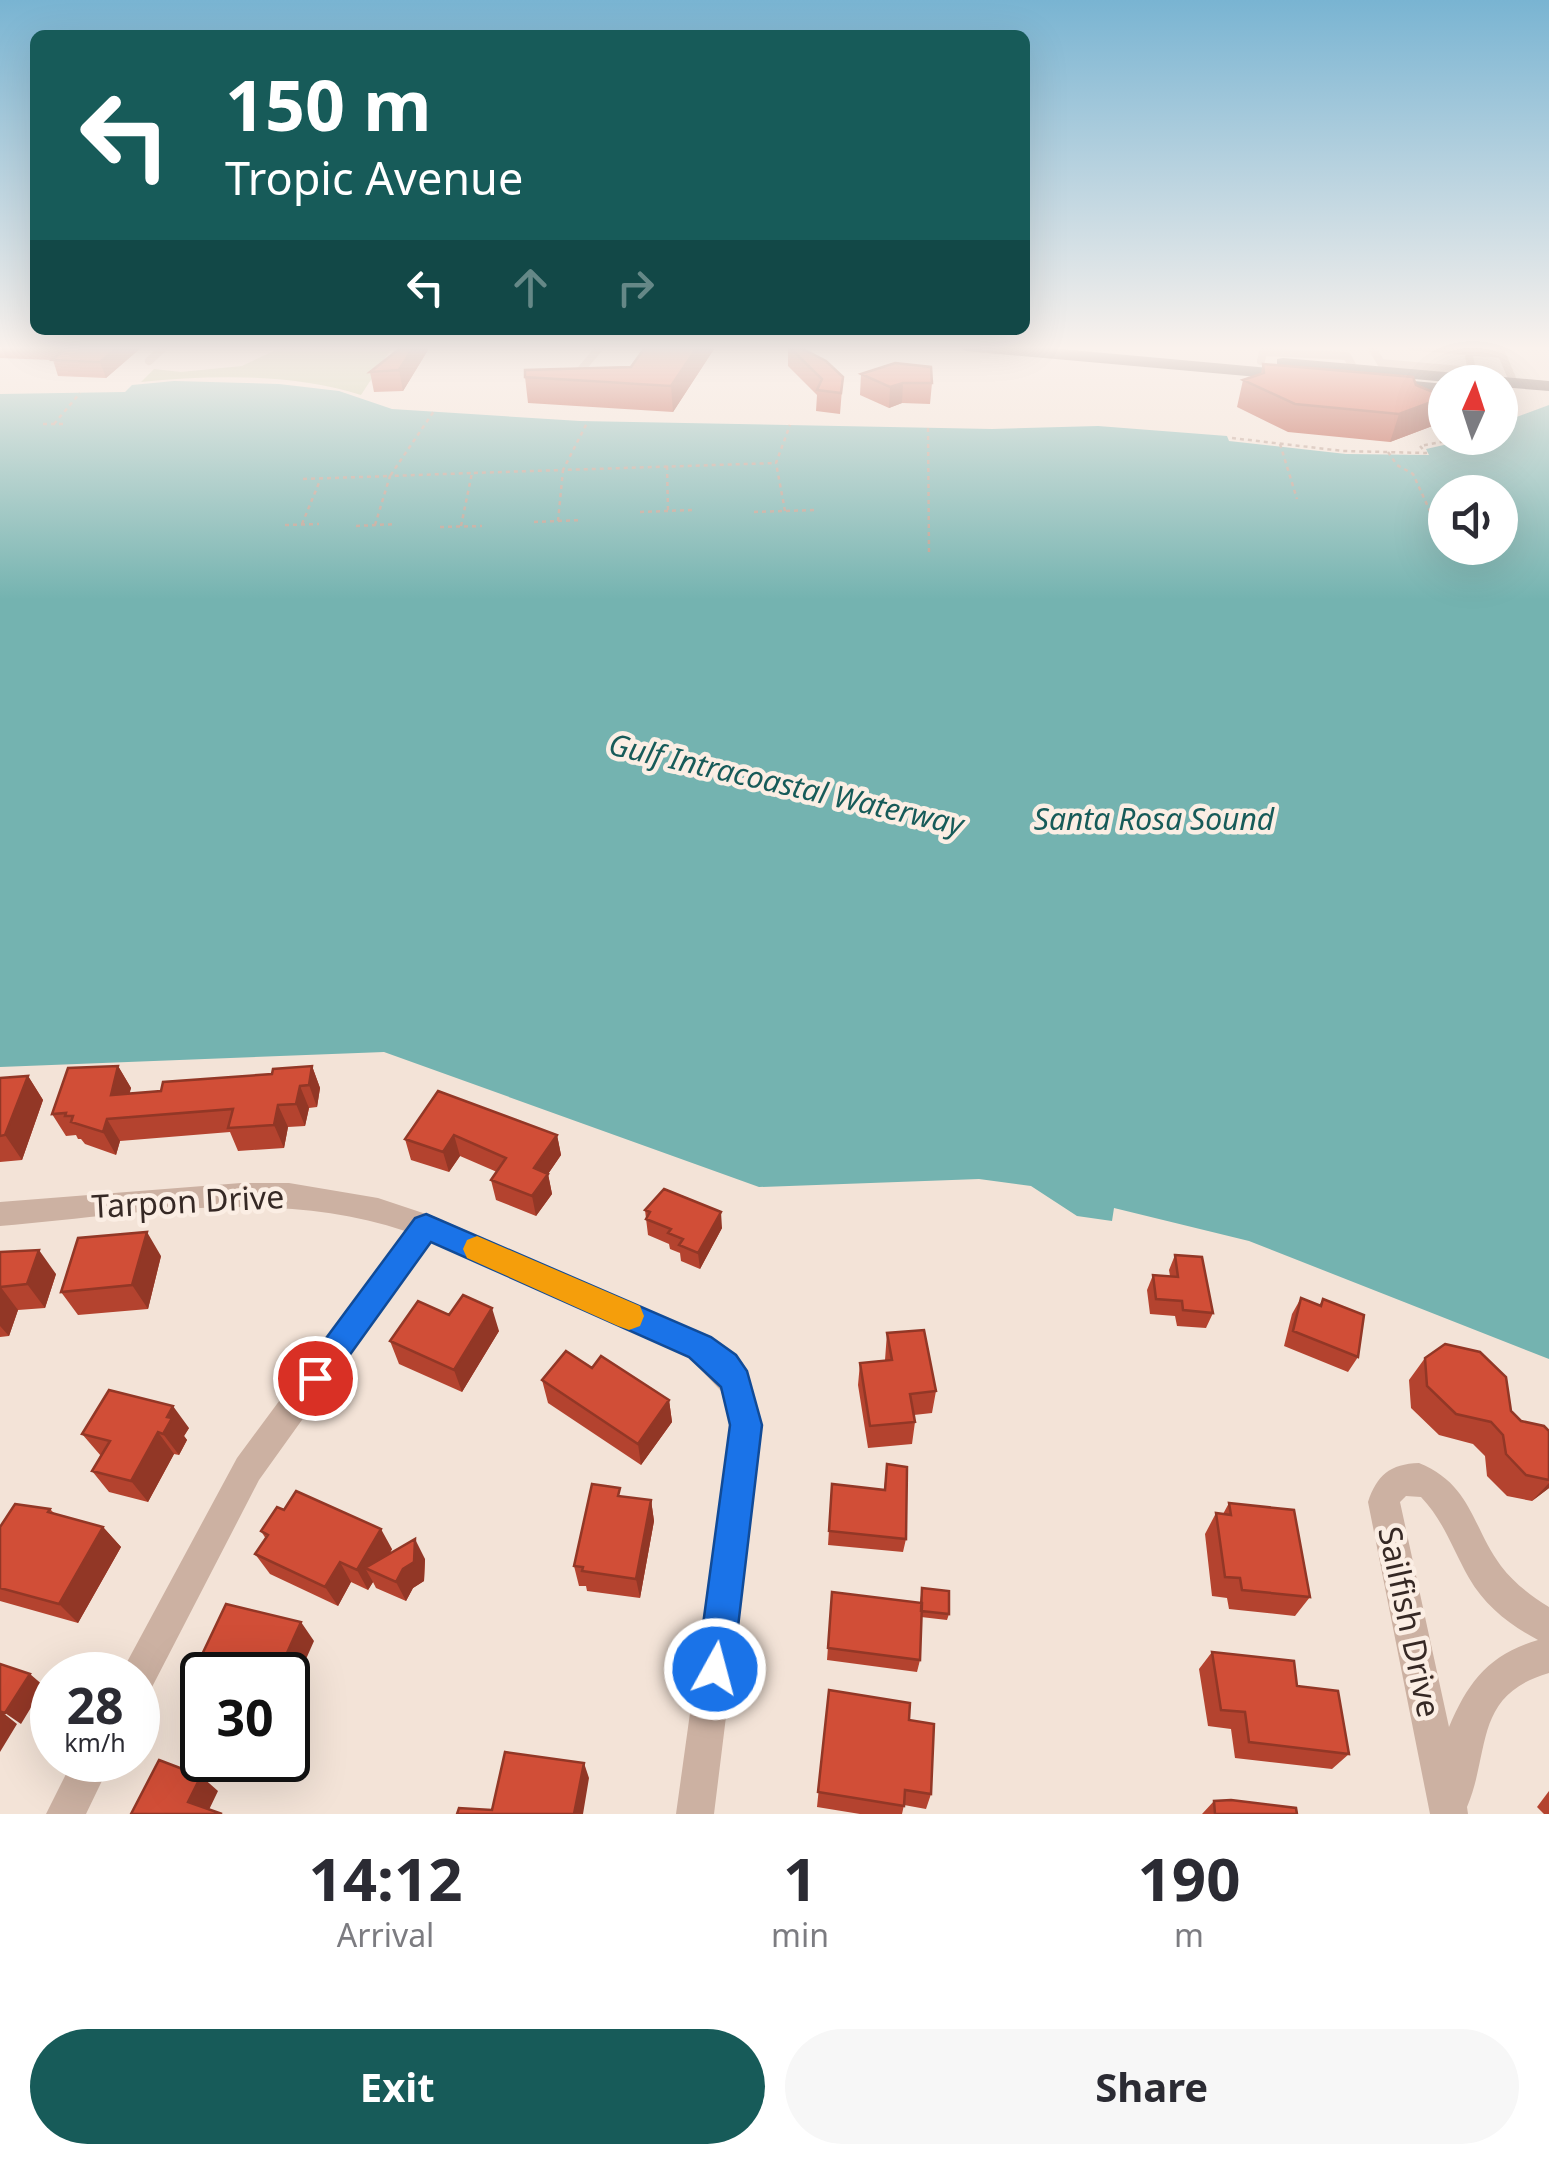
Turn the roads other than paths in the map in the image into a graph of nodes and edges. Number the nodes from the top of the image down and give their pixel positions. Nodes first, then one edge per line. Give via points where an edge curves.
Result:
1 (0, 1214) edge
2 (426, 1226) junction
3 (1549, 1627) edge
4 (151, 1652) edge
5 (1549, 1655) edge
6 (82, 1782) edge
7 (1448, 1813) edge
8 (65, 1814) edge
9 (696, 1814) edge

1 - 2 street, Tarpon Drive via 289,1195 378,1210
2 - 4 street via 248,1469
2 - 9 street, Tarpon Drive via 700,1347 736,1381 745,1439
3 - 7 street, Sailfish Drive via 1522,1613 1490,1580 1442,1492 1410,1478 1388,1490 1384,1502
5 - 7 street, Sailfish Drive via 1507,1670 1480,1699 1464,1732
6 - 8 street

